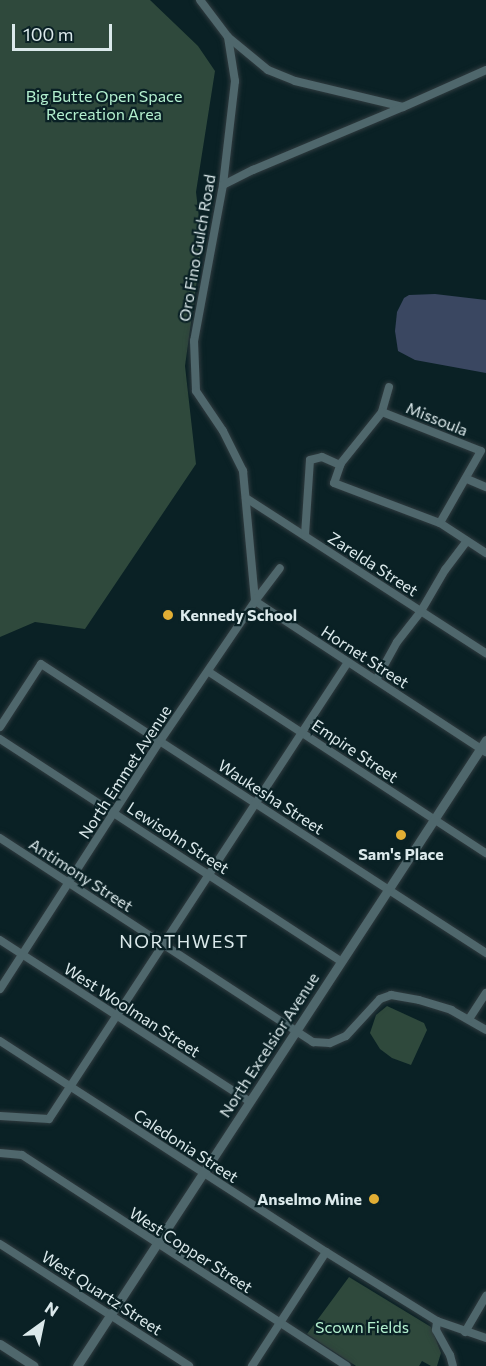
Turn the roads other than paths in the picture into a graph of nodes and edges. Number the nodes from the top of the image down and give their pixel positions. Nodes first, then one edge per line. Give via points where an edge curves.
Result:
1 (200, 0) edge
2 (228, 37) junction
3 (486, 70) edge
4 (403, 107) junction
5 (223, 185) junction
6 (389, 387) dead end
7 (382, 412) junction
8 (340, 465) junction
9 (466, 479) junction
10 (486, 487) edge
11 (246, 498) junction
12 (440, 523) junction
13 (304, 535) junction
14 (467, 541) junction
15 (486, 553) edge
16 (280, 568) dead end
17 (255, 601) junction
18 (421, 611) junction
19 (486, 653) edge
20 (348, 662) junction
21 (209, 672) junction
22 (376, 680) junction
23 (0, 727) edge
24 (301, 732) junction
25 (0, 740) edge
26 (160, 741) junction
27 (484, 747) edge
28 (255, 803) junction
29 (114, 812) junction
30 (434, 820) junction
31 (0, 838) edge
32 (486, 853) edge
33 (209, 874) junction
34 (69, 883) junction
35 (388, 891) junction
36 (0, 940) edge
37 (162, 945) junction
38 (22, 954) junction
39 (486, 954) edge
40 (341, 961) junction
41 (0, 989) edge
42 (486, 993) edge
43 (117, 1016) junction
44 (469, 1019) junction
45 (486, 1030) edge
46 (295, 1031) junction
47 (0, 1041) edge
48 (70, 1087) junction
49 (250, 1102) junction
50 (0, 1116) edge
51 (0, 1153) edge
52 (203, 1173) junction
53 (0, 1244) edge
54 (157, 1244) junction
55 (326, 1252) junction
56 (486, 1296) edge
57 (111, 1314) junction
58 (437, 1321) junction
59 (280, 1324) junction
60 (465, 1332) junction
61 (486, 1338) edge
62 (0, 1344) edge
63 (34, 1366) edge
64 (77, 1366) edge
65 (189, 1366) edge
66 (252, 1366) edge
67 (347, 1366) edge
68 (453, 1366) edge

1 - 2 street, Oro Fino Gulch Road
2 - 4 street via 268,70 295,81
2 - 5 street, Oro Fino Gulch Road via 235,81
3 - 4 street
4 - 5 street
5 - 11 street, Oro Fino Gulch Road via 194,341 196,391 223,431 243,471
6 - 7 street
7 - 8 street
7 - 9 street, Missoula via 481,451
8 - 12 street via 334,483
8 - 13 street via 322,457 310,460
9 - 10 street
9 - 12 street
11 - 13 street, Zarelda Street
11 - 17 street
12 - 14 street
13 - 18 street, Zarelda Street
14 - 15 street
14 - 18 street
16 - 17 street, North Emmet Avenue
17 - 20 street, Hornet Street
17 - 21 street, North Emmet Avenue
18 - 19 street, Zarelda Street
18 - 22 street via 397,642
20 - 22 street, Hornet Street
20 - 24 street
21 - 24 street, Empire Street
21 - 26 street, North Emmet Avenue
22 - 27 street, Hornet Street
23 - 26 street, Waukesha Street via 41,664
24 - 28 street
24 - 30 street, Empire Street
25 - 29 street, Lewisohn Street
26 - 28 street, Waukesha Street
26 - 29 street, North Emmet Avenue
27 - 30 street, North Excelsior Avenue
28 - 33 street
28 - 35 street, Waukesha Street
29 - 33 street, Lewisohn Street
29 - 34 street, North Emmet Avenue
30 - 32 street, Empire Street
30 - 35 street, North Excelsior Avenue
31 - 34 street, Antimony Street
33 - 37 street
33 - 40 street, Lewisohn Street
34 - 37 street, Antimony Street
34 - 38 street, North Emmet Avenue
35 - 39 street, Waukesha Street
35 - 40 street, North Excelsior Avenue
36 - 38 street, West Woolman Street
37 - 43 street
37 - 46 street, Antimony Street
38 - 41 street, North Emmet Avenue
38 - 43 street, West Woolman Street
40 - 46 street, North Excelsior Avenue
42 - 44 street
43 - 48 street
43 - 49 street, West Woolman Street
44 - 45 street
44 - 46 street, Antimony Street via 397,995 385,996 354,1030 337,1041 318,1044
46 - 49 street, North Excelsior Avenue
47 - 48 street, Caledonia Street
48 - 50 street via 49,1119
48 - 52 street, Caledonia Street
49 - 52 street, North Excelsior Avenue
51 - 54 street, West Copper Street via 22,1155
52 - 54 street, North Excelsior Avenue
52 - 55 street, Caledonia Street
53 - 57 street, West Quartz Street
54 - 57 street, North Excelsior Avenue
54 - 59 street, West Copper Street
55 - 58 street, Caledonia Street
55 - 59 street
56 - 60 street
57 - 64 street, North Excelsior Avenue
57 - 65 street, West Quartz Street
58 - 60 street, Caledonia Street
58 - 68 street via 436,1330
59 - 66 street
59 - 67 street, West Copper Street
60 - 61 street, Caledonia Street
62 - 63 street

